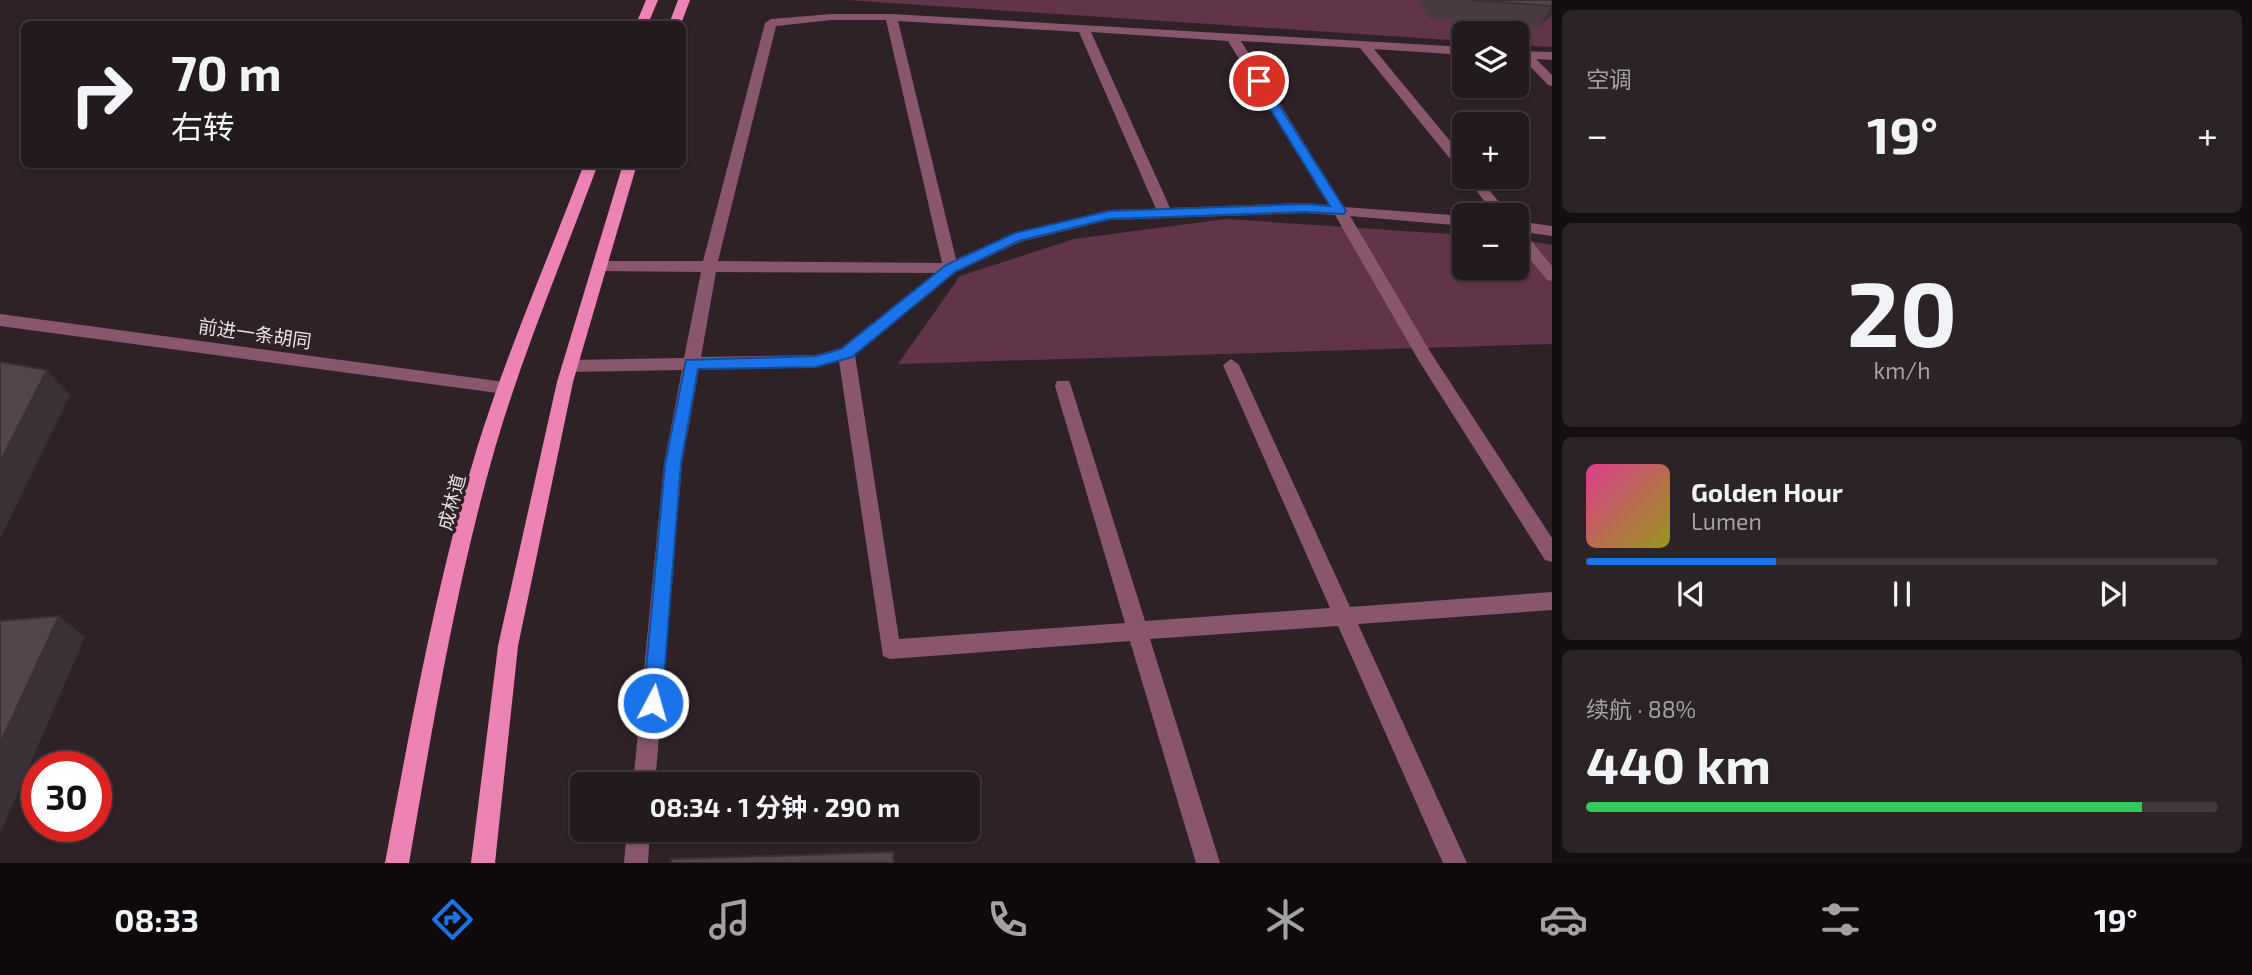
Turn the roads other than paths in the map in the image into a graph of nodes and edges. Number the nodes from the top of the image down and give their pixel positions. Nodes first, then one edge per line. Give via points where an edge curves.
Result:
1 (652, 0) edge
2 (684, 0) edge
3 (891, 17) junction
4 (643, 21) edge
5 (676, 21) edge
6 (1083, 28) junction
7 (1232, 37) junction
8 (1364, 45) junction
9 (1452, 50) edge
10 (1529, 54) edge
11 (1552, 56) edge
12 (1529, 61) edge
13 (1552, 82) edge
14 (1452, 153) edge
15 (589, 168) edge
16 (629, 168) edge
17 (1481, 189) edge
18 (1493, 203) edge
19 (1339, 211) junction
20 (1165, 212) junction
21 (1452, 220) edge
22 (1529, 228) edge
23 (1552, 231) edge
24 (1529, 248) edge
25 (600, 266) junction
26 (709, 267) junction
27 (951, 268) junction
28 (1552, 276) edge
29 (0, 320) edge
30 (846, 353) junction
31 (691, 364) junction
32 (1231, 365) dead end
33 (569, 366) junction
34 (1063, 386) dead end
35 (505, 388) junction
36 (1552, 554) edge
37 (1552, 601) edge
38 (1344, 617) junction
39 (1138, 631) junction
40 (645, 772) edge
41 (638, 842) edge
42 (397, 863) edge
43 (483, 863) edge
44 (636, 863) edge
45 (1208, 863) edge
46 (1455, 863) edge

1 - 4 main road
2 - 5 main road
3 - 6 street
3 - 26 street via 771,23
3 - 27 street
6 - 7 street
6 - 20 street
7 - 8 street
7 - 19 street
8 - 9 street
8 - 14 street
10 - 11 street
12 - 13 street
15 - 35 main road, 成林道
16 - 25 main road
17 - 18 street
19 - 20 street
19 - 21 street
19 - 36 street via 1425,357
20 - 27 street via 1109,215 1015,238
22 - 23 street
24 - 28 street
25 - 26 street
25 - 33 main road
26 - 27 street
26 - 31 street
27 - 30 street
29 - 35 street, 前进一条胡同
30 - 31 street via 816,361
30 - 39 street via 890,649
31 - 33 street
31 - 40 street via 673,464
32 - 38 street
33 - 43 main road via 509,646
34 - 39 street
35 - 42 main road, 成林道 via 453,576
37 - 38 street
38 - 39 street
38 - 46 street
39 - 45 street
41 - 44 street

